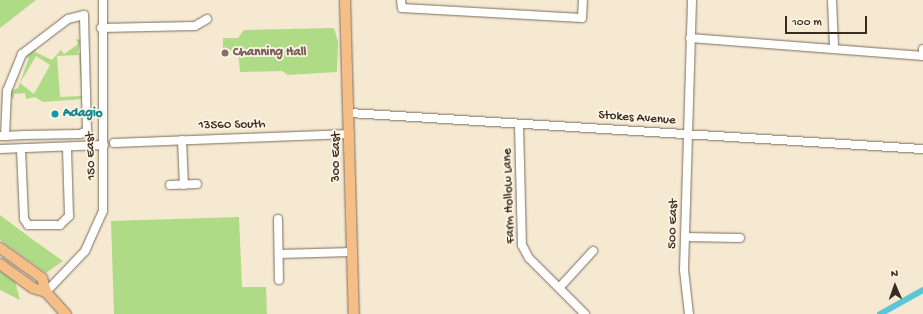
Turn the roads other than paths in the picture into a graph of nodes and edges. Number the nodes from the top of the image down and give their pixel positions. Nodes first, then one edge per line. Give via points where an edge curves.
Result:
1 (103, 0) edge
2 (345, 0) edge
3 (401, 0) edge
4 (583, 0) edge
5 (692, 0) edge
6 (832, 0) edge
7 (207, 19) dead end
8 (101, 28) junction
9 (690, 38) junction
10 (834, 46) junction
11 (923, 49) edge
12 (350, 113) junction
13 (520, 124) junction
14 (350, 134) junction
15 (690, 135) junction
16 (2, 136) edge
17 (182, 140) junction
18 (114, 143) dead end
19 (104, 145) junction
20 (67, 147) junction
21 (0, 149) edge
22 (21, 149) junction
23 (923, 149) edge
24 (197, 184) dead end
25 (170, 185) dead end
26 (184, 185) junction
27 (278, 219) dead end
28 (685, 237) junction
29 (740, 238) dead end
30 (0, 248) edge
31 (593, 251) dead end
32 (352, 252) junction
33 (278, 254) junction
34 (0, 264) edge
35 (279, 280) dead end
36 (560, 287) junction
37 (46, 292) junction
38 (66, 314) edge
39 (354, 314) edge
40 (585, 314) edge
41 (689, 314) edge

1 - 8 street, 150 East
2 - 12 main road, 300 East
3 - 4 street via 402,8 582,18
5 - 9 street, 500 East
6 - 10 street
7 - 8 street via 195,26
8 - 19 street, 150 East
9 - 10 street
9 - 15 street, 500 East
10 - 11 street via 923,56
12 - 13 street, Stokes Avenue
12 - 14 main road, 300 East
13 - 15 street, Stokes Avenue
13 - 36 street, Farm Hollow Lane via 522,245 529,258
14 - 17 street, 13560 South
14 - 32 main road, 300 East
15 - 23 street, Stokes Avenue
15 - 28 street, 500 East
16 - 16 street via 86,131 84,15 68,19 22,54 7,90
17 - 18 street, 13560 South
17 - 26 street
19 - 20 street
19 - 37 street, 150 East via 105,196 100,222 85,251
20 - 22 street
20 - 22 street via 69,216 60,224 28,225 24,219
21 - 22 street
24 - 26 street
25 - 26 street
27 - 33 street
28 - 29 street
28 - 41 street, 500 East
30 - 37 main road via 42,278
31 - 36 street
32 - 33 street
32 - 39 main road, 300 East
33 - 35 street
34 - 37 main road via 33,288
36 - 40 street, Farm Hollow Lane
37 - 38 main road

